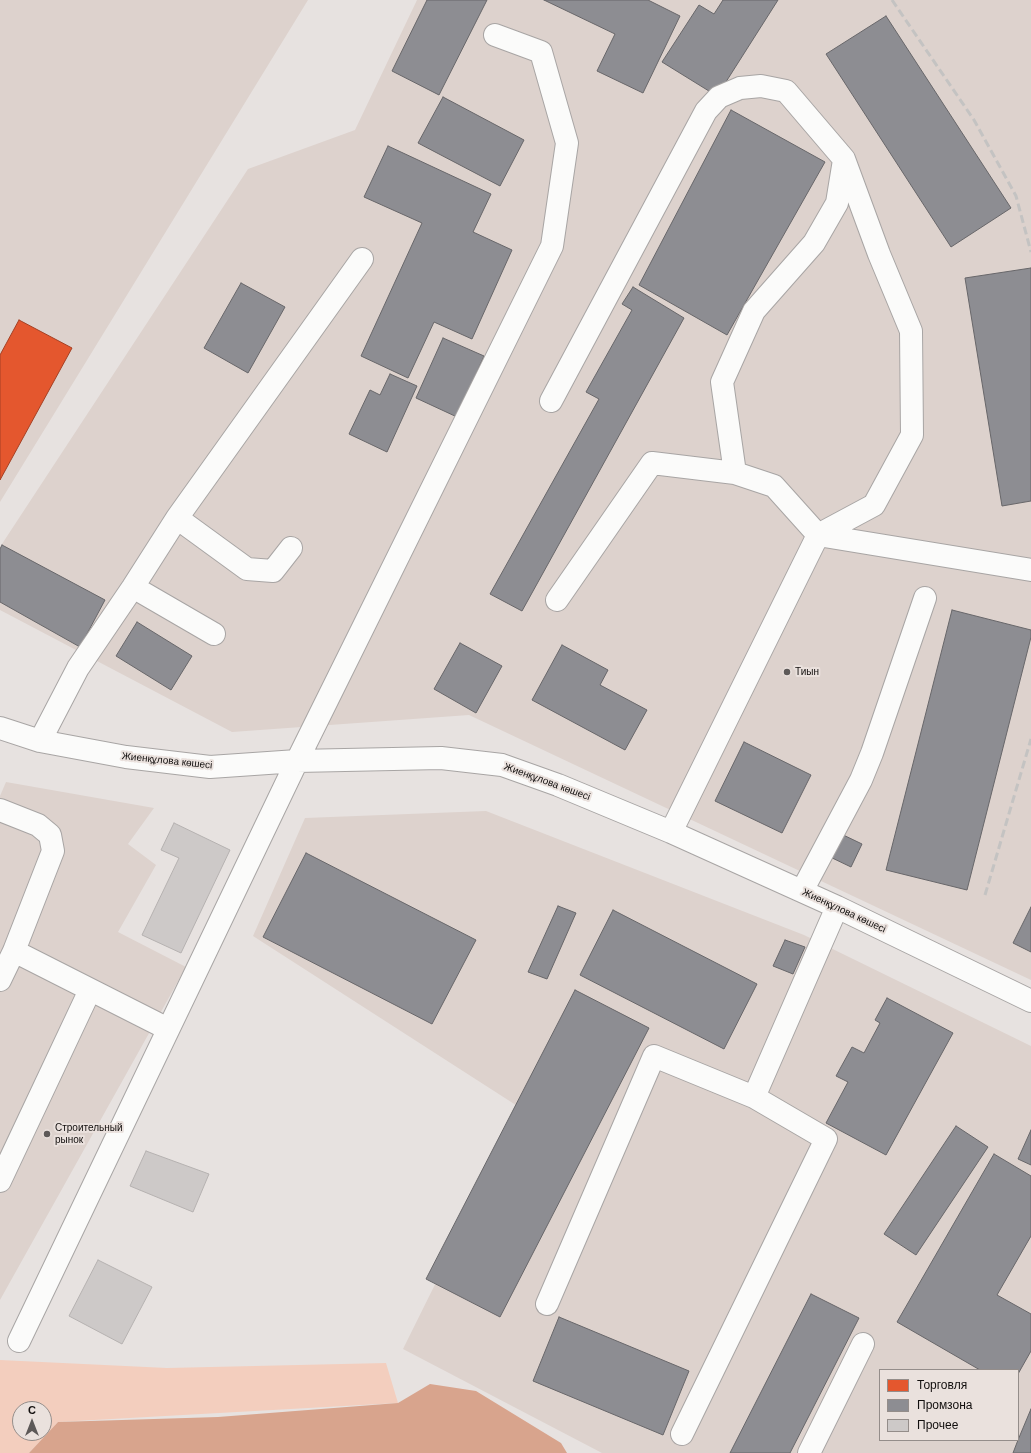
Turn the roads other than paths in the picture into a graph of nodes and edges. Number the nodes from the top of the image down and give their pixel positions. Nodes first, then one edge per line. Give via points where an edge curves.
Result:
1 (495, 35) dead end
2 (844, 159) junction
3 (362, 259) dead end
4 (551, 401) dead end
5 (735, 473) junction
6 (177, 518) junction
7 (818, 535) junction
8 (292, 548) dead end
9 (1031, 570) edge
10 (133, 587) junction
11 (925, 598) dead end
12 (557, 600) dead end
13 (214, 634) dead end
14 (0, 728) edge
15 (40, 741) junction
16 (297, 761) junction
17 (0, 810) edge
18 (671, 832) junction
19 (802, 891) junction
20 (837, 908) junction
21 (14, 951) junction
22 (0, 980) edge
23 (90, 990) junction
24 (1031, 1001) edge
25 (168, 1029) junction
26 (754, 1097) junction
27 (0, 1181) edge
28 (547, 1304) dead end
29 (19, 1341) dead end
30 (862, 1344) dead end
31 (682, 1434) dead end
32 (809, 1453) edge

1 - 16 street via 541,52 567,143 552,246
2 - 4 street via 786,91 761,86 740,88 719,97 706,111
2 - 5 street via 837,203 814,243 754,311 722,382
2 - 7 street via 911,331 912,435 874,505
3 - 6 street
5 - 7 street via 774,486
5 - 12 street via 652,463
6 - 8 street via 247,568 273,571
6 - 10 street
7 - 9 street
7 - 18 street
10 - 13 street
10 - 15 street via 78,668
11 - 19 street via 863,774
14 - 15 street, Жиенқұлова көшесі
15 - 16 street, Жиенқұлова көшесі via 126,757 210,767
16 - 18 street, Жиенқұлова көшесі via 441,758 502,765 558,785
16 - 25 street
17 - 21 street via 38,825 50,835 53,851
18 - 19 street, Жиенқұлова көшесі
19 - 20 street, Жиенқұлова көшесі
20 - 24 street, Жиенқұлова көшесі
20 - 26 street
21 - 22 street
21 - 23 street
23 - 25 street
23 - 27 street
25 - 29 street
26 - 28 street via 654,1056
26 - 31 street via 826,1139
30 - 32 street

